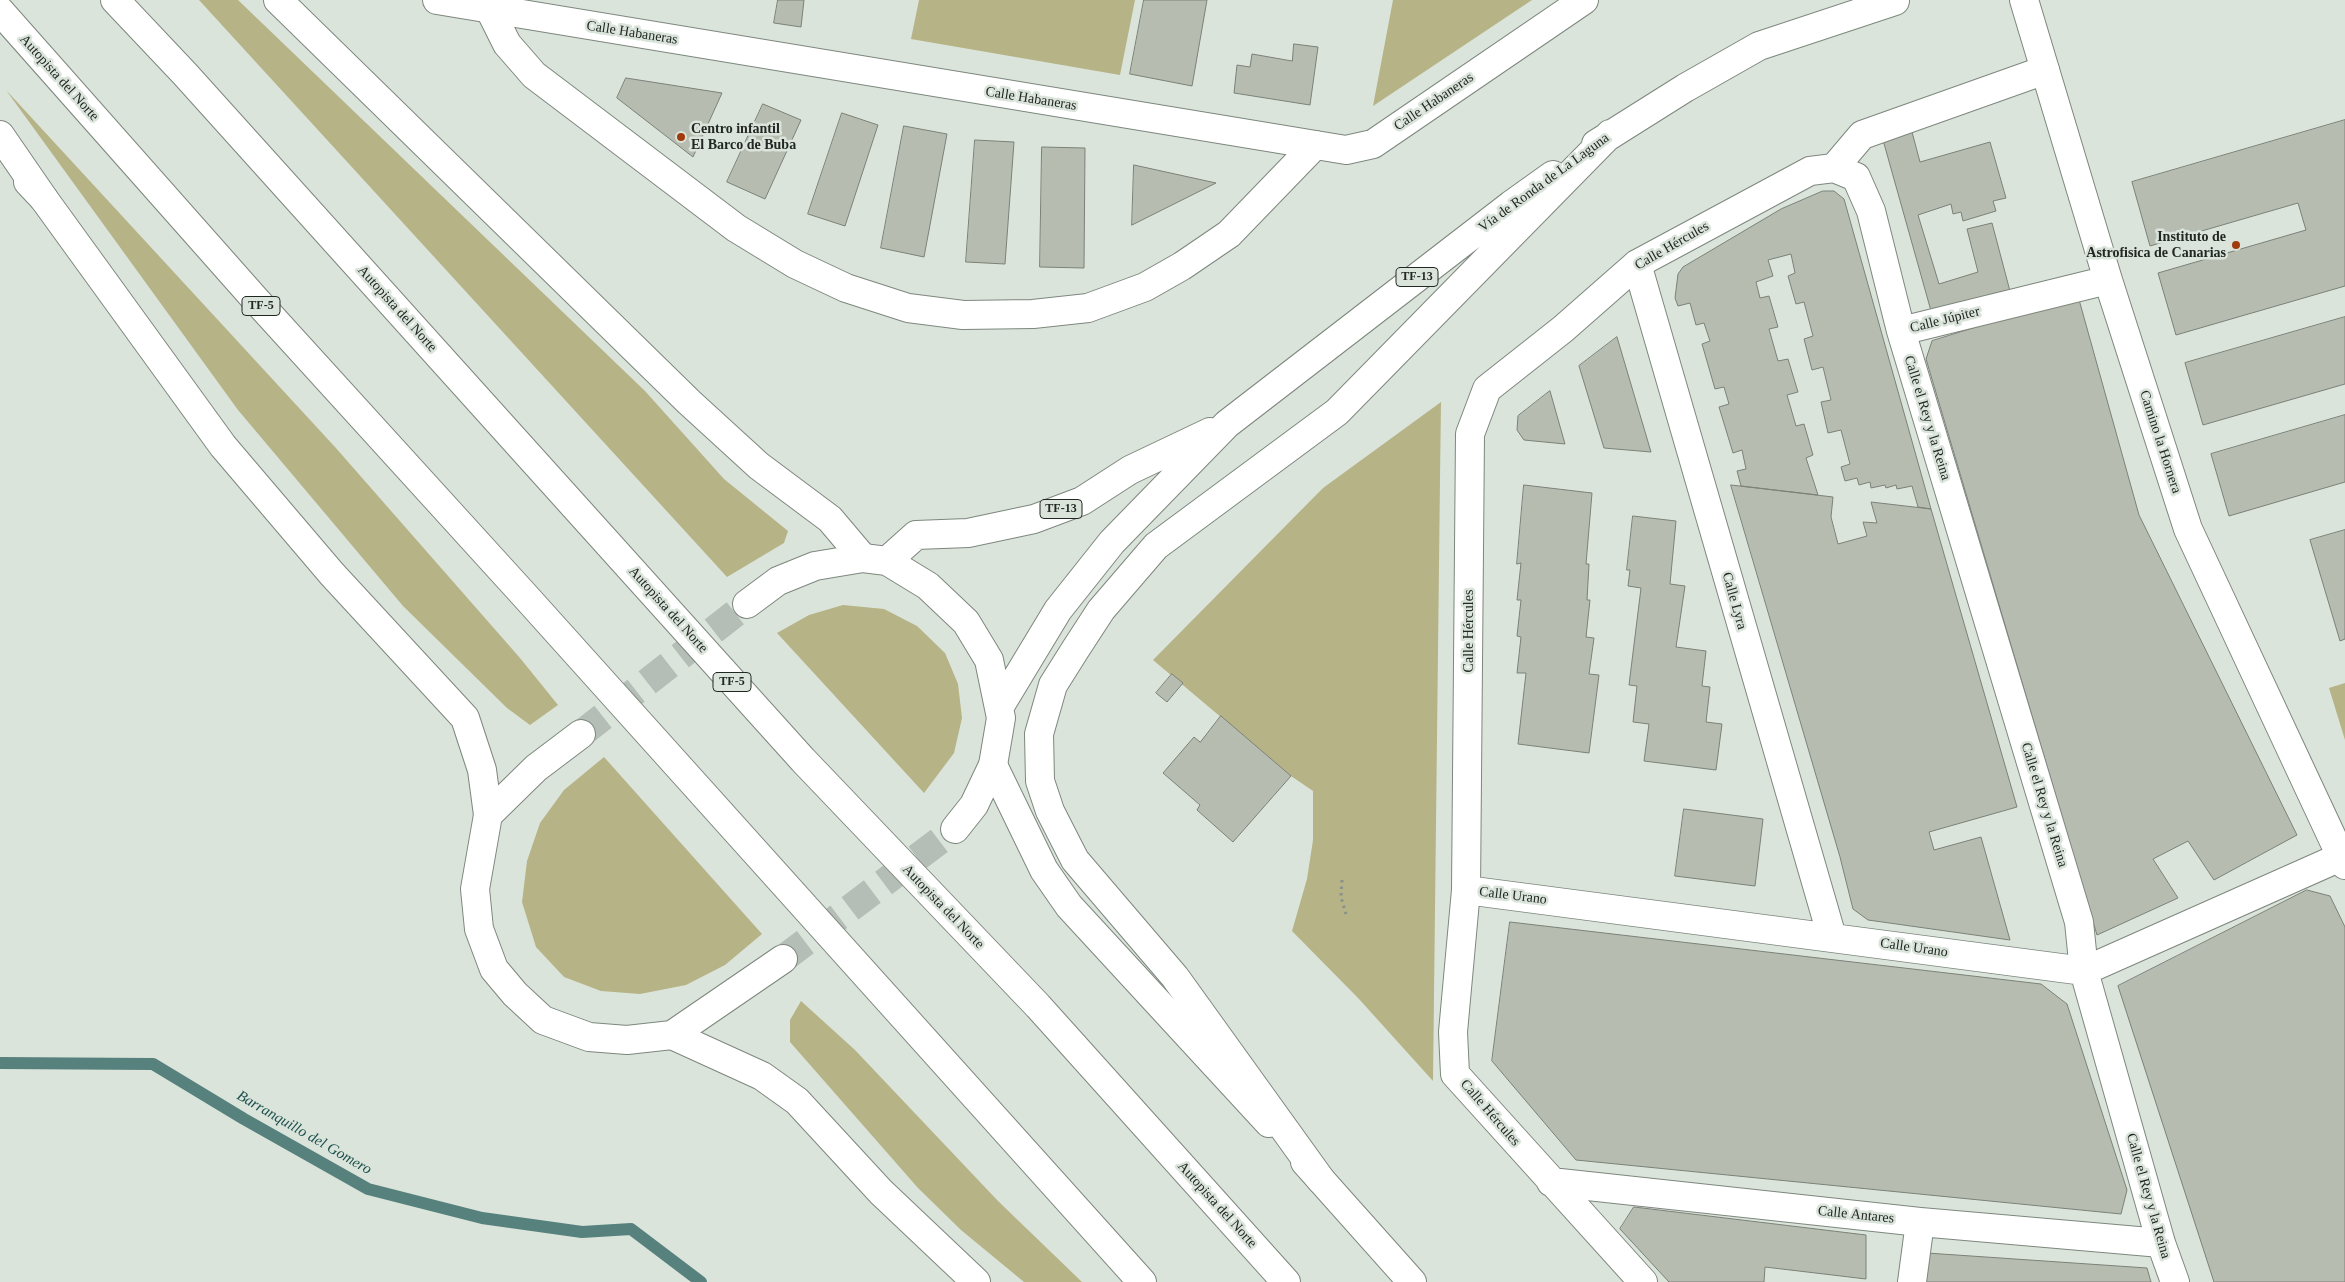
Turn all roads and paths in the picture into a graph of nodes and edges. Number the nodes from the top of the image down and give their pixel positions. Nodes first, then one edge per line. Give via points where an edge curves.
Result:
1 (115, 0) edge
2 (140, 0) edge
3 (278, 0) edge
4 (437, 0) edge
5 (1584, 0) edge
6 (2024, 0) edge
7 (1895, 1) edge
8 (490, 10) junction
9 (0, 11) edge
10 (2045, 70) junction
11 (186, 74) junction
12 (1610, 134) junction
13 (0, 135) edge
14 (1315, 145) junction
15 (0, 152) edge
16 (1834, 168) junction
17 (44, 199) junction
18 (1637, 264) junction
19 (2108, 280) junction
20 (1901, 331) junction
21 (1227, 424) junction
22 (875, 559) junction
23 (747, 604) tunnel mouth
24 (1000, 706) junction
25 (581, 734) tunnel mouth
26 (993, 765) junction
27 (488, 815) junction
28 (955, 829) tunnel mouth
29 (2344, 859) edge
30 (1342, 880) dead end
31 (1466, 890) junction
32 (1346, 914) dead end
33 (1832, 937) junction
34 (783, 959) tunnel mouth
35 (2084, 971) junction
36 (672, 1035) junction
37 (1321, 1180) junction
38 (1551, 1182) junction
39 (1920, 1222) junction
40 (2161, 1242) junction
41 (976, 1282) edge
42 (1142, 1282) edge
43 (1286, 1282) edge
44 (1412, 1282) edge
45 (1643, 1282) edge
46 (1912, 1282) edge
47 (2175, 1282) edge

1 - 11 main road, Autopista del Norte / TF-5
2 - 11 main road
3 - 22 main road via 689,402 759,466 830,519
4 - 8 main road, Calle Habaneras
5 - 14 main road, Calle Habaneras via 1373,144 1346,150
6 - 10 main road, Camino la Hornera
7 - 12 main road, Vía de Ronda de La Laguna / TF-13 via 1759,46
8 - 14 main road, Calle Habaneras
8 - 14 main road via 507,44 534,76 736,228 795,264 846,288 908,308 963,315 1033,314 1088,308 1145,287 1228,234
9 - 42 main road, Autopista del Norte / TF-5 via 255,299
10 - 16 main road via 1862,135
10 - 19 main road, Camino la Hornera
11 - 43 main road, Autopista del Norte / TF-5 via 803,760 1038,1006
12 - 21 main road, Vía de Ronda de La Laguna / TF-13 via 1511,205
12 - 37 main road via 1337,412 1156,546 1101,610 1070,657 1053,686 1039,734 1040,781 1050,811 1075,860 1175,977
13 - 17 main road
15 - 17 main road
16 - 18 main road, Calle Hércules via 1810,171
16 - 20 main road, Calle Júpiter via 1856,177 1871,211
17 - 27 main road via 223,446 332,574 465,718 482,770
18 - 31 main road, Calle Hércules via 1487,389 1470,434
18 - 33 main road, Calle Lyra
19 - 20 main road, Calle Júpiter
19 - 29 main road, Camino la Hornera via 2188,530
20 - 35 main road, Calle el Rey y la Reina via 2079,922
21 - 22 main road, TF-13 via 1130,470 1082,501 1034,519 968,534 916,535
21 - 24 main road, TF-13 via 1112,542 1058,610
22 - 23 main road via 815,566 778,581
22 - 24 main road via 928,586 966,622 989,660
24 - 26 main road
25 - 27 main road via 536,768
26 - 28 main road via 974,805
26 - 37 main road via 1044,870 1069,906
27 - 36 main road via 475,889 479,928 494,969 543,1020 589,1037 627,1040
29 - 35 main road
30 - 32 path via 1341,897
31 - 33 main road, Calle Urano
31 - 38 main road, Calle Hércules via 1453,1032 1455,1074
33 - 35 main road, Calle Urano
34 - 36 main road
35 - 40 main road, Calle el Rey y la Reina
36 - 41 main road via 762,1076 797,1101 881,1192
37 - 44 main road
38 - 39 main road, Calle Antares
38 - 45 main road, Calle Hércules
39 - 40 main road, Calle Antares
39 - 46 main road
40 - 47 main road, Calle el Rey y la Reina

